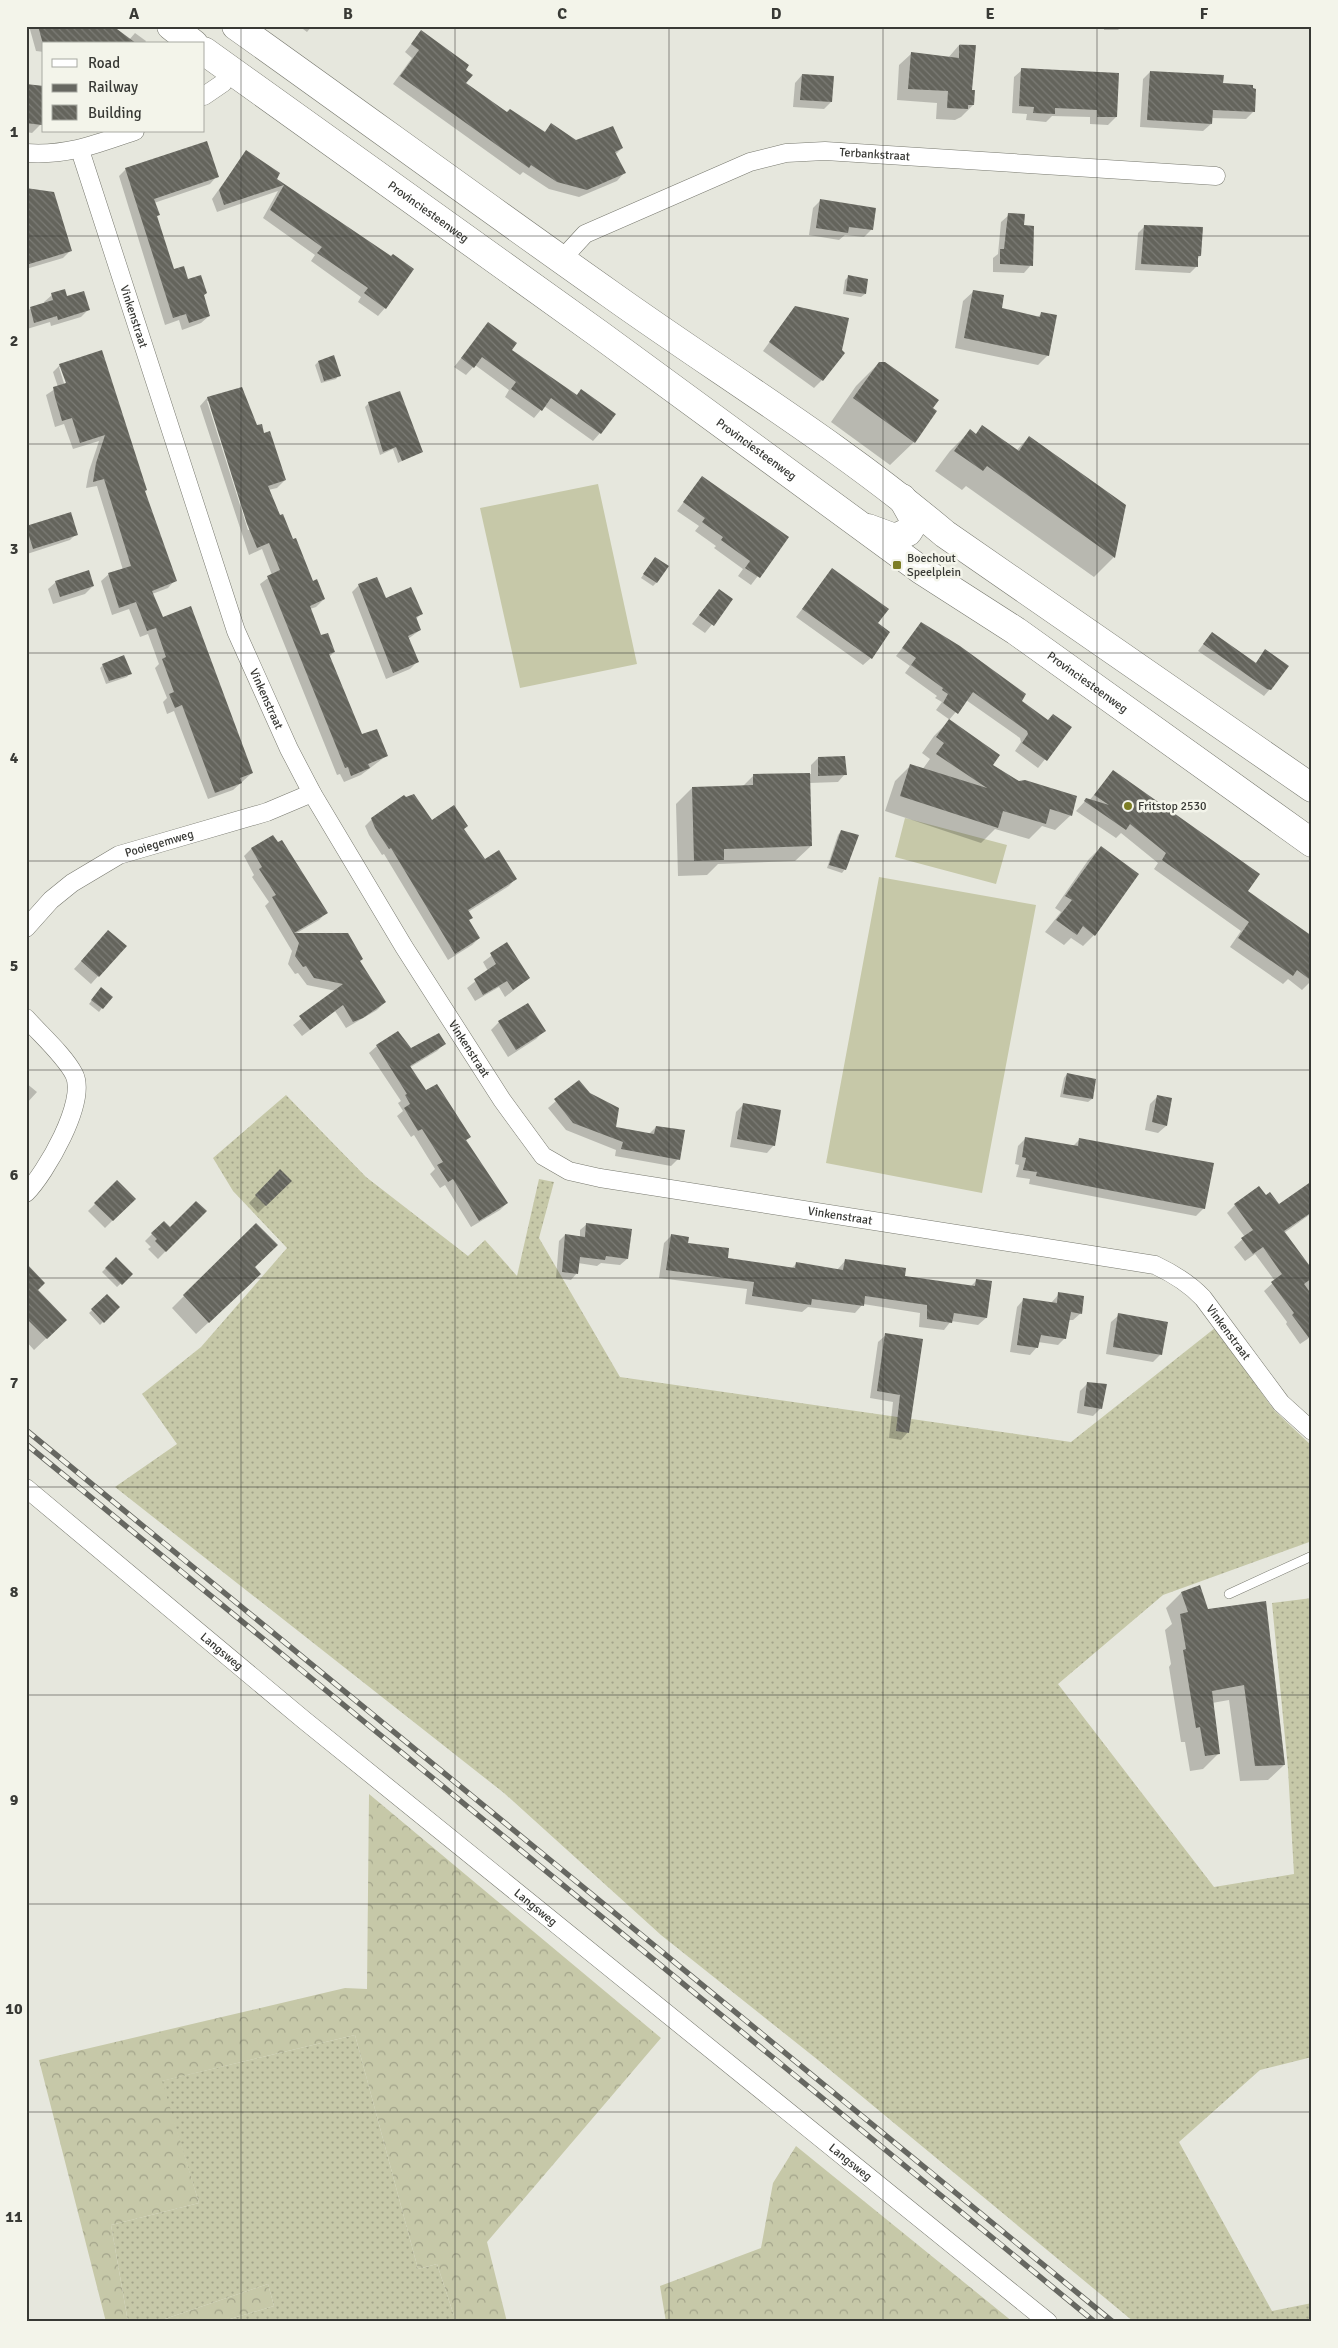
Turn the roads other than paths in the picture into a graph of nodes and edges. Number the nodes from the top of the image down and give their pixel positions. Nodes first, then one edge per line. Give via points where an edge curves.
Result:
1 (171, 26) edge
2 (236, 26) edge
3 (191, 42) edge
4 (205, 52) edge
5 (229, 69) junction
6 (315, 82) junction
7 (205, 95) edge
8 (269, 98) junction
9 (132, 132) edge
10 (80, 150) junction
11 (26, 153) edge
12 (1216, 176) dead end
13 (562, 260) junction
14 (902, 497) junction
15 (858, 524) junction
16 (1312, 788) edge
17 (312, 794) junction
18 (1312, 843) edge
19 (26, 928) edge
20 (26, 1018) edge
21 (26, 1193) edge
22 (1312, 1431) edge
23 (26, 1488) edge
24 (1312, 1556) edge
25 (1230, 1594) dead end
26 (1048, 2322) edge

1 - 3 main road
2 - 6 main road
4 - 5 main road, Provinciesteenweg
5 - 7 street via 223,83
5 - 8 main road, Provinciesteenweg
6 - 8 main road via 297,80 276,67 264,70 260,84
6 - 13 main road
8 - 15 main road, Provinciesteenweg
9 - 10 street
10 - 11 street via 44,155
10 - 17 street, Vinkenstraat via 236,631
12 - 13 street, Terbankstraat via 825,151 786,153 750,162 585,234
13 - 14 main road
14 - 15 main road via 915,521 908,532 895,538
14 - 16 main road via 945,534
15 - 18 main road, Provinciesteenweg
17 - 19 street, Pooiegemweg via 267,812 119,855 72,883 51,900
17 - 22 street, Vinkenstraat via 404,947 502,1100 544,1156 569,1171 600,1178 1155,1265 1184,1280 1203,1298 1282,1403
20 - 21 street via 75,1076 69,1118 60,1143
23 - 26 street, Langsweg via 304,1720
24 - 25 lane

